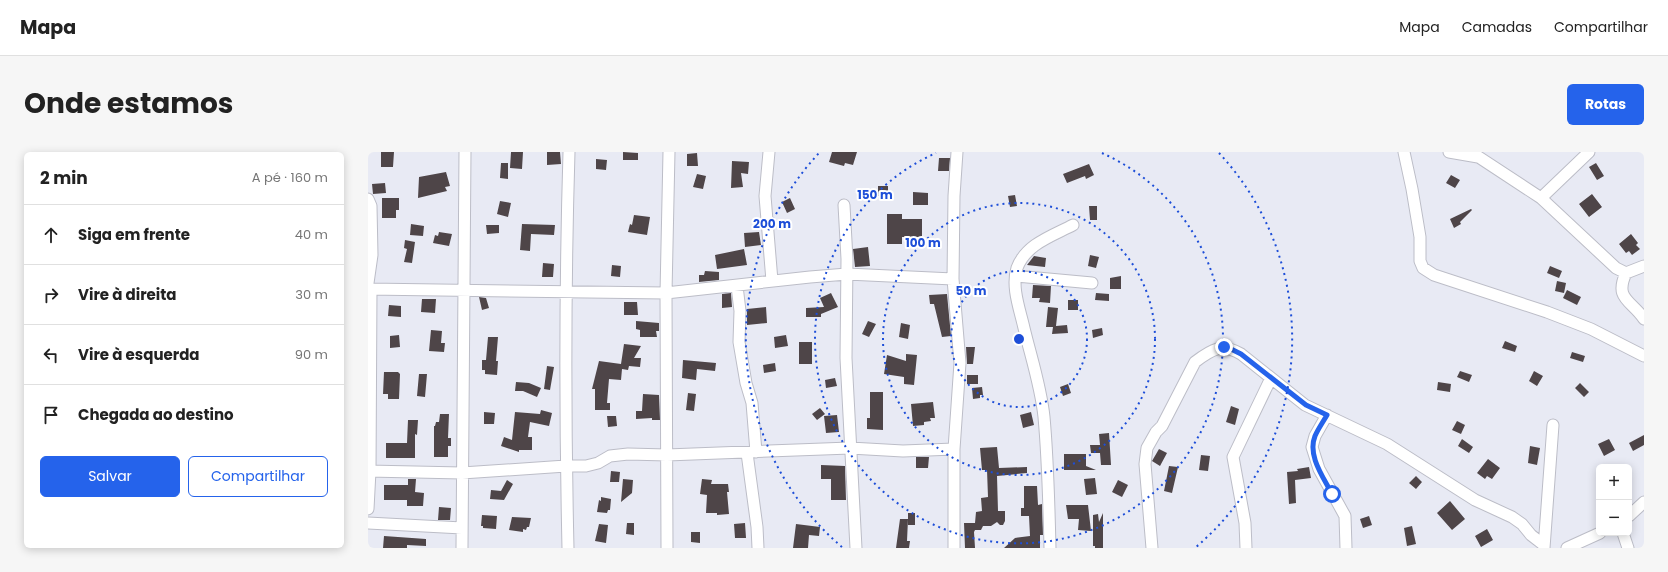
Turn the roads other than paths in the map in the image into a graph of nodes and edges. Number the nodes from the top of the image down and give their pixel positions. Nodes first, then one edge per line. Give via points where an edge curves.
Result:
1 (465, 152) edge
2 (569, 152) edge
3 (669, 152) edge
4 (769, 152) edge
5 (957, 152) edge
6 (1404, 152) edge
7 (1449, 152) edge
8 (1475, 154) edge
9 (1581, 154) edge
10 (1540, 198) junction
11 (368, 199) edge
12 (844, 205) dead end
13 (1073, 225) dead end
14 (1644, 266) edge
15 (1626, 273) junction
16 (847, 274) junction
17 (1016, 276) junction
18 (953, 279) junction
19 (772, 281) junction
20 (1092, 283) dead end
21 (737, 286) junction
22 (369, 287) edge
23 (464, 292) junction
24 (567, 292) junction
25 (666, 293) junction
26 (1644, 319) edge
27 (1644, 356) edge
28 (1271, 378) junction
29 (1327, 415) junction
30 (1553, 425) dead end
31 (850, 448) junction
32 (954, 449) junction
33 (751, 452) junction
34 (667, 455) junction
35 (566, 466) junction
36 (369, 471) edge
37 (462, 473) junction
38 (1644, 502) edge
39 (368, 509) edge
40 (1632, 513) edge
41 (368, 523) edge
42 (462, 528) junction
43 (1596, 535) edge
44 (1624, 536) edge
45 (1544, 546) edge
46 (462, 548) edge
47 (568, 548) edge
48 (667, 548) edge
49 (758, 548) edge
50 (856, 548) edge
51 (954, 548) edge
52 (1050, 548) edge
53 (1152, 548) edge
54 (1246, 548) edge
55 (1346, 548) edge
56 (1567, 548) edge
57 (1628, 548) edge

1 - 23 street
2 - 24 street
3 - 25 street
4 - 19 street via 764,196
5 - 18 street
6 - 27 street via 1420,237 1420,261 1423,268 1434,275 1590,329
7 - 8 street
8 - 10 street
9 - 10 street
10 - 15 street via 1616,268
11 - 22 street via 372,255
12 - 16 street
13 - 17 street via 1031,247 1021,261
14 - 15 street
15 - 26 street via 1621,290 1624,298
16 - 18 street
16 - 19 street
16 - 31 street via 846,358
17 - 20 street
17 - 52 street via 1017,298 1044,416
18 - 32 street via 960,363
19 - 21 street
21 - 25 street
21 - 33 street via 740,311 739,342 752,403
22 - 23 street
22 - 36 street
23 - 24 street
23 - 37 street
24 - 25 street
24 - 35 street
25 - 34 street
28 - 29 street via 1306,405
28 - 53 street via 1231,349 1224,347 1195,362 1148,448 1145,464
28 - 54 street via 1233,457 1245,523
29 - 45 street via 1387,444 1475,500 1512,517
29 - 55 street via 1312,446 1319,469 1345,516
30 - 45 street
31 - 32 street via 903,451
31 - 33 street
31 - 50 street
32 - 51 street
33 - 34 street
33 - 49 street
34 - 35 street via 628,454 610,456 586,466
34 - 48 street
35 - 37 street
35 - 47 street
36 - 37 street
36 - 39 street
37 - 42 street
38 - 40 street
41 - 42 street
42 - 46 street
43 - 56 street
44 - 57 street

